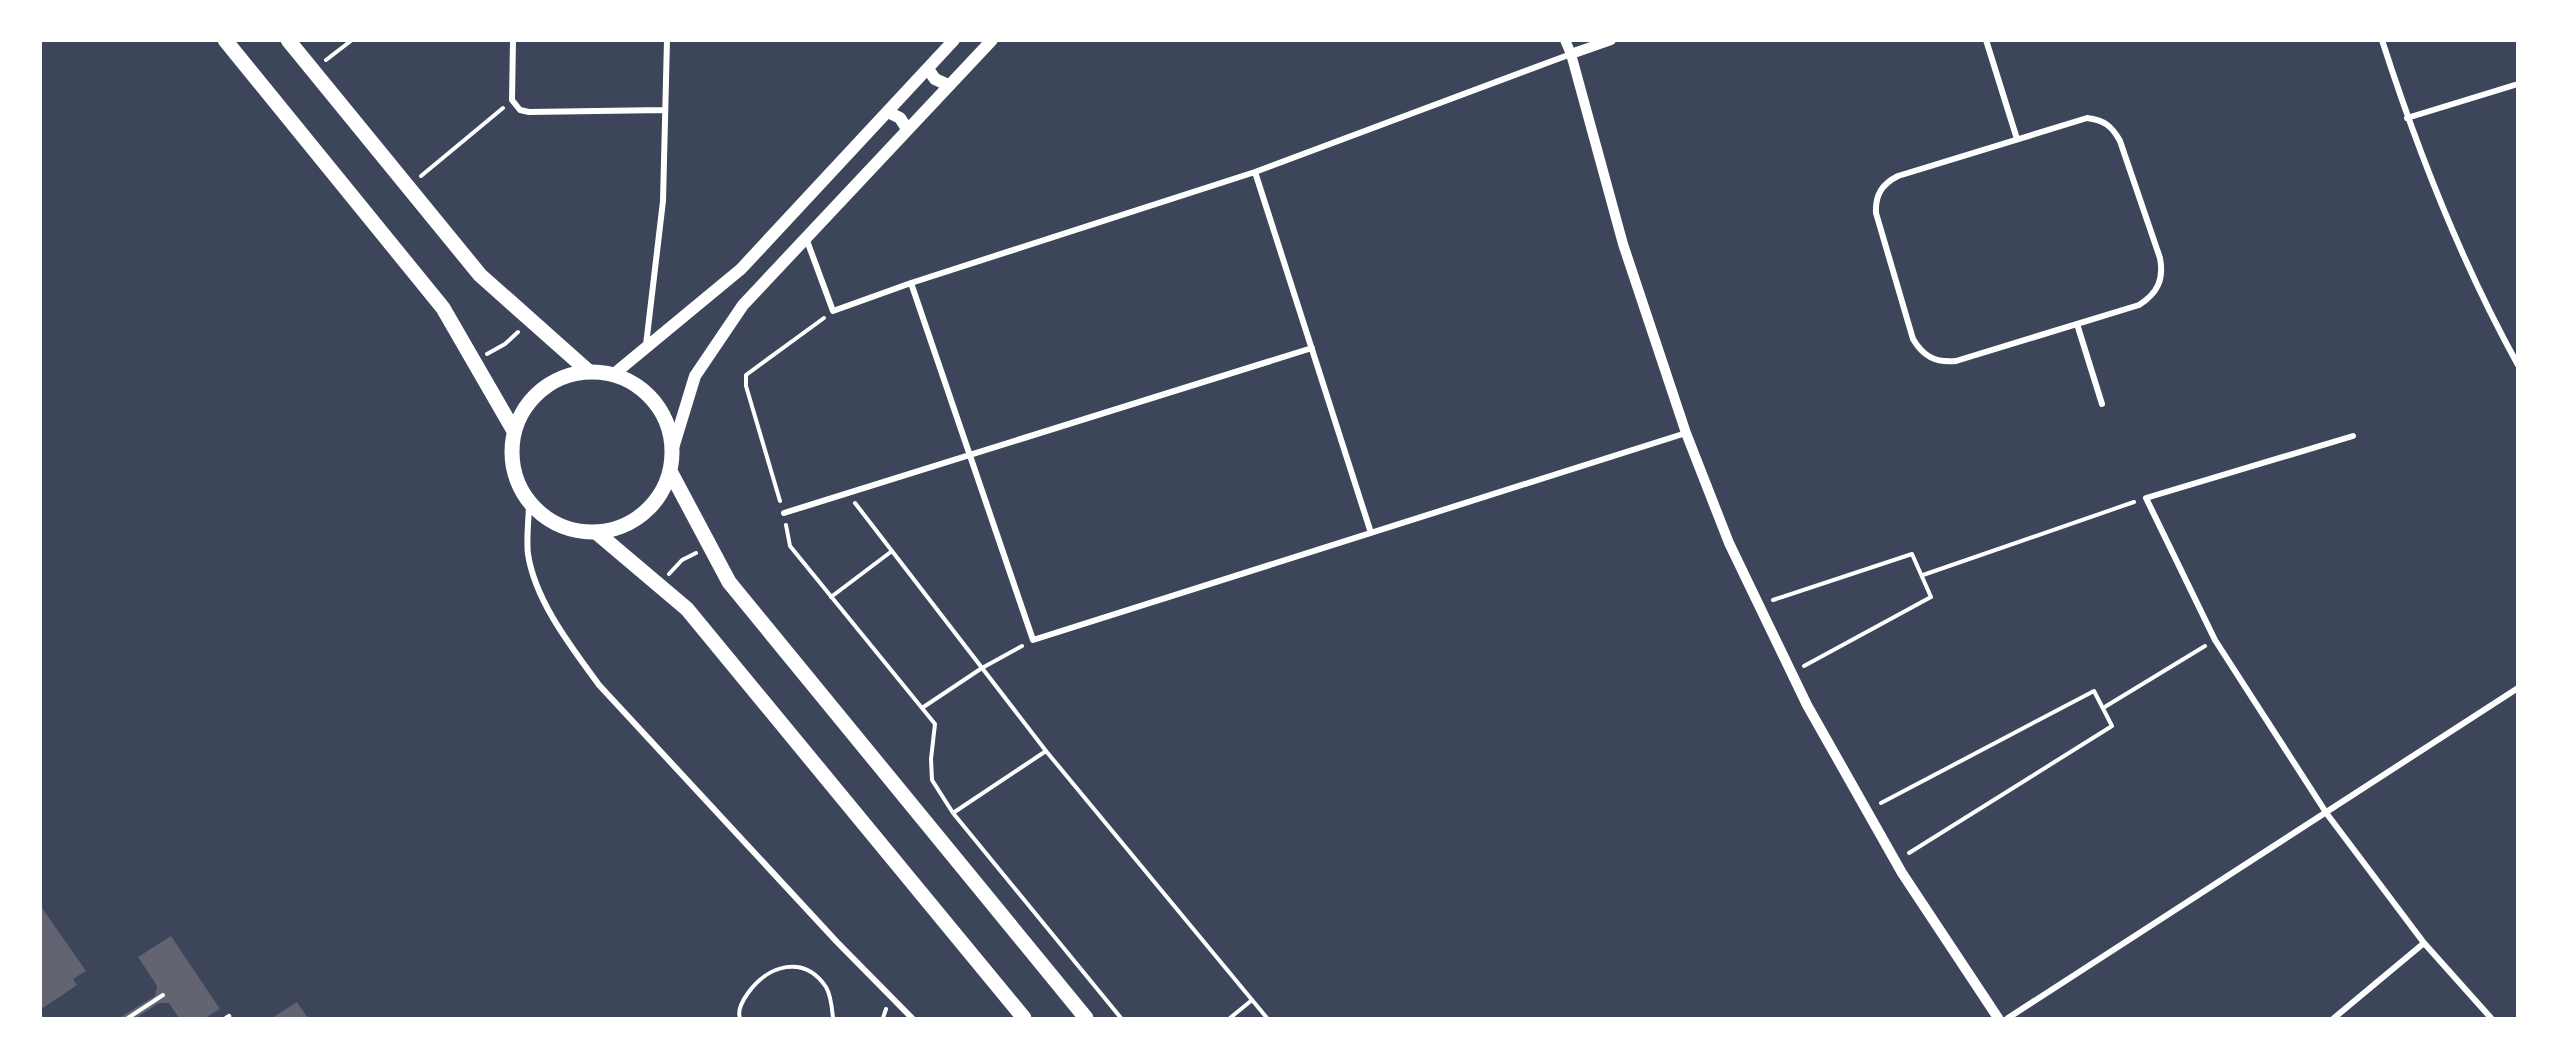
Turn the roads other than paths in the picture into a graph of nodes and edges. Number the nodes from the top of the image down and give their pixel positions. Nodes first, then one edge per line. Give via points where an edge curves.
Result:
1 (225, 40) edge
2 (288, 40) edge
3 (513, 40) edge
4 (667, 40) edge
5 (954, 40) edge
6 (992, 40) edge
7 (1565, 40) edge
8 (1611, 40) edge
9 (1986, 40) edge
10 (2382, 40) edge
11 (1571, 54) junction
12 (928, 69) junction
13 (2517, 84) edge
14 (948, 85) junction
15 (665, 110) junction
16 (888, 112) junction
17 (2408, 118) junction
18 (907, 129) junction
19 (2017, 139) junction
20 (1256, 172) junction
21 (805, 237) junction
22 (912, 283) junction
23 (2077, 324) junction
24 (1312, 348) junction
25 (2517, 348) edge
26 (645, 349) junction
27 (2509, 350) junction
28 (2517, 365) edge
29 (588, 371) junction
30 (614, 374) junction
31 (2102, 404) dead end
32 (514, 431) junction
33 (1686, 433) junction
34 (2353, 436) dead end
35 (673, 448) junction
36 (971, 455) junction
37 (671, 473) junction
38 (530, 502) junction
39 (784, 513) road end
40 (596, 532) junction
41 (1371, 533) junction
42 (2517, 688) edge
43 (2327, 814) junction
44 (2424, 943) junction
45 (912, 1018) edge
46 (1024, 1018) edge
47 (1086, 1018) edge
48 (1998, 1018) edge
49 (2008, 1018) edge
50 (2334, 1018) edge
51 (2491, 1018) edge

1 - 32 main road via 443,308
2 - 29 main road via 480,275
3 - 15 street via 512,100 520,110
4 - 15 street
5 - 12 main road
6 - 14 main road
7 - 11 street
8 - 11 street
9 - 19 street
10 - 17 street
11 - 20 street
11 - 33 street via 1623,244
12 - 14 main road via 935,79
12 - 16 main road
13 - 17 street
14 - 18 main road
15 - 26 street via 663,201
16 - 18 main road via 900,118
16 - 26 main road via 741,269
17 - 27 street via 2464,258
18 - 21 main road
19 - 23 street via 2087,118 2107,124 2120,141 2160,258 2161,280 2148,299
19 - 23 street via 1898,176 1882,186 1876,213 1913,339 1925,355 1945,362 1956,361
20 - 22 street
20 - 24 street
21 - 22 street via 833,311
21 - 35 main road via 743,305 695,376
22 - 36 street
23 - 31 street
24 - 36 street
24 - 41 street
25 - 27 street
26 - 30 main road
27 - 28 street
29 - 30 main road
29 - 32 main road via 563,376 542,389 525,408
30 - 35 main road via 637,384 656,401 668,423
32 - 38 main road via 511,456 517,481
33 - 41 street
33 - 48 street via 1729,543 1807,705 1896,861
34 - 43 street via 2146,498 2215,640
35 - 37 main road
36 - 39 street
36 - 41 street via 1033,640
37 - 40 main road via 660,496 644,515 621,527
37 - 47 main road via 729,582
38 - 40 main road via 548,519 571,530
38 - 45 street via 528,552 535,583 569,644 599,685
40 - 46 main road via 687,609
42 - 43 street
43 - 44 street
43 - 49 street
44 - 50 street
44 - 51 street

